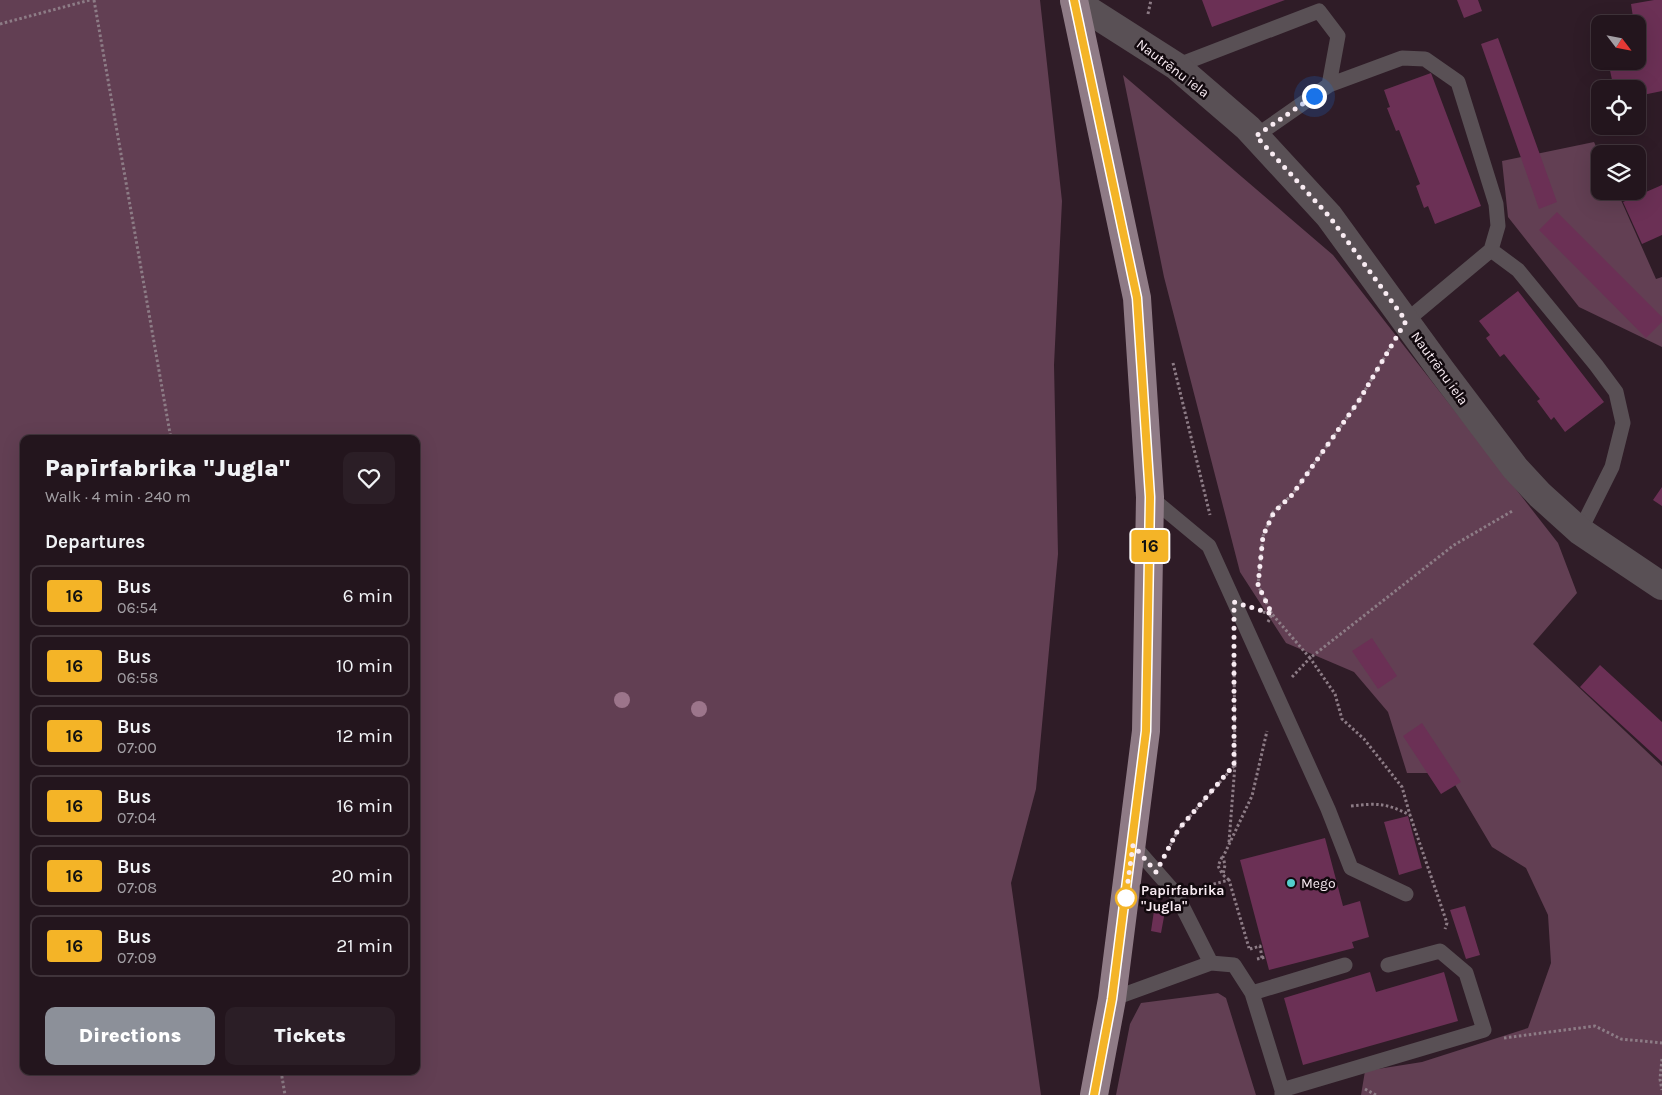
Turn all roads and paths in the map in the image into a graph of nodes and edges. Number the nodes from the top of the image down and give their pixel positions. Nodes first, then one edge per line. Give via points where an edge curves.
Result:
1 (90, 0) edge
2 (94, 0) edge
3 (1074, 0) edge
4 (0, 24) edge
5 (1176, 66) junction
6 (1329, 85) junction
7 (1256, 136) junction
8 (1491, 250) junction
9 (1406, 321) junction
10 (170, 435) edge
11 (1540, 495) junction
12 (1150, 497) junction
13 (1580, 531) junction
14 (1662, 586) edge
15 (1234, 602) junction
16 (1272, 614) junction
17 (1234, 650) dead end
18 (1256, 653) junction
19 (1310, 658) junction
20 (1276, 695) junction
21 (1234, 765) junction
22 (1328, 809) junction
23 (1410, 815) junction
24 (1229, 842) junction
25 (1133, 845) junction
26 (1222, 857) junction
27 (1156, 872) junction
28 (1223, 875) junction
29 (1229, 880) junction
30 (1176, 894) junction
31 (1406, 894) dead end
32 (1249, 949) junction
33 (1440, 951) junction
34 (1251, 955) dead end
35 (1266, 957) dead end
36 (1211, 963) junction
37 (1346, 965) dead end
38 (1388, 965) dead end
39 (1252, 993) junction
40 (1112, 999) junction
41 (1484, 1030) junction
42 (1662, 1044) edge
43 (1662, 1060) edge
44 (282, 1075) edge
45 (1662, 1090) edge
46 (1282, 1092) edge
47 (285, 1095) edge
48 (1094, 1095) edge

1 - 4 path
2 - 10 path
3 - 5 street, Nautrēnu iela
3 - 12 main road via 1137,298
5 - 6 lane via 1319,11 1338,36
5 - 7 street, Nautrēnu iela
6 - 7 lane
6 - 8 lane via 1402,58 1425,59 1458,82 1496,204 1498,226
7 - 9 street, Nautrēnu iela via 1329,216
8 - 9 lane
8 - 13 lane via 1518,270 1616,392 1623,423 1612,468
9 - 11 street, Nautrēnu iela via 1515,468
9 - 16 path via 1358,402 1292,495 1274,512 1263,536 1258,585
11 - 13 street, Nautrēnu iela
11 - 19 path via 1454,544
12 - 15 lane via 1209,546
12 - 25 main road via 1146,731
13 - 14 street, Nautrēnu iela
15 - 16 path
15 - 18 lane
16 - 18 path
16 - 19 path
17 - 21 path
18 - 20 lane
19 - 20 path
19 - 23 path via 1334,694 1342,719 1364,738 1402,787
20 - 22 lane
20 - 24 path via 1252,796
21 - 24 path
21 - 27 path via 1178,830
22 - 23 path via 1374,803 1392,806
22 - 31 lane via 1351,868
23 - 33 path via 1447,923
24 - 26 path
25 - 27 lane
25 - 40 main road
26 - 28 path via 1226,865
26 - 28 path via 1218,866
27 - 30 lane
28 - 29 path
29 - 30 path
29 - 32 path
30 - 36 lane
32 - 34 path
32 - 35 path via 1260,946 1262,958
33 - 38 lane
33 - 41 lane via 1466,973
36 - 39 lane via 1234,966
36 - 40 lane
37 - 39 lane
39 - 46 lane
40 - 48 main road
41 - 42 path via 1504,1038 1595,1026 1621,1039
41 - 46 lane
43 - 45 path
44 - 47 path

